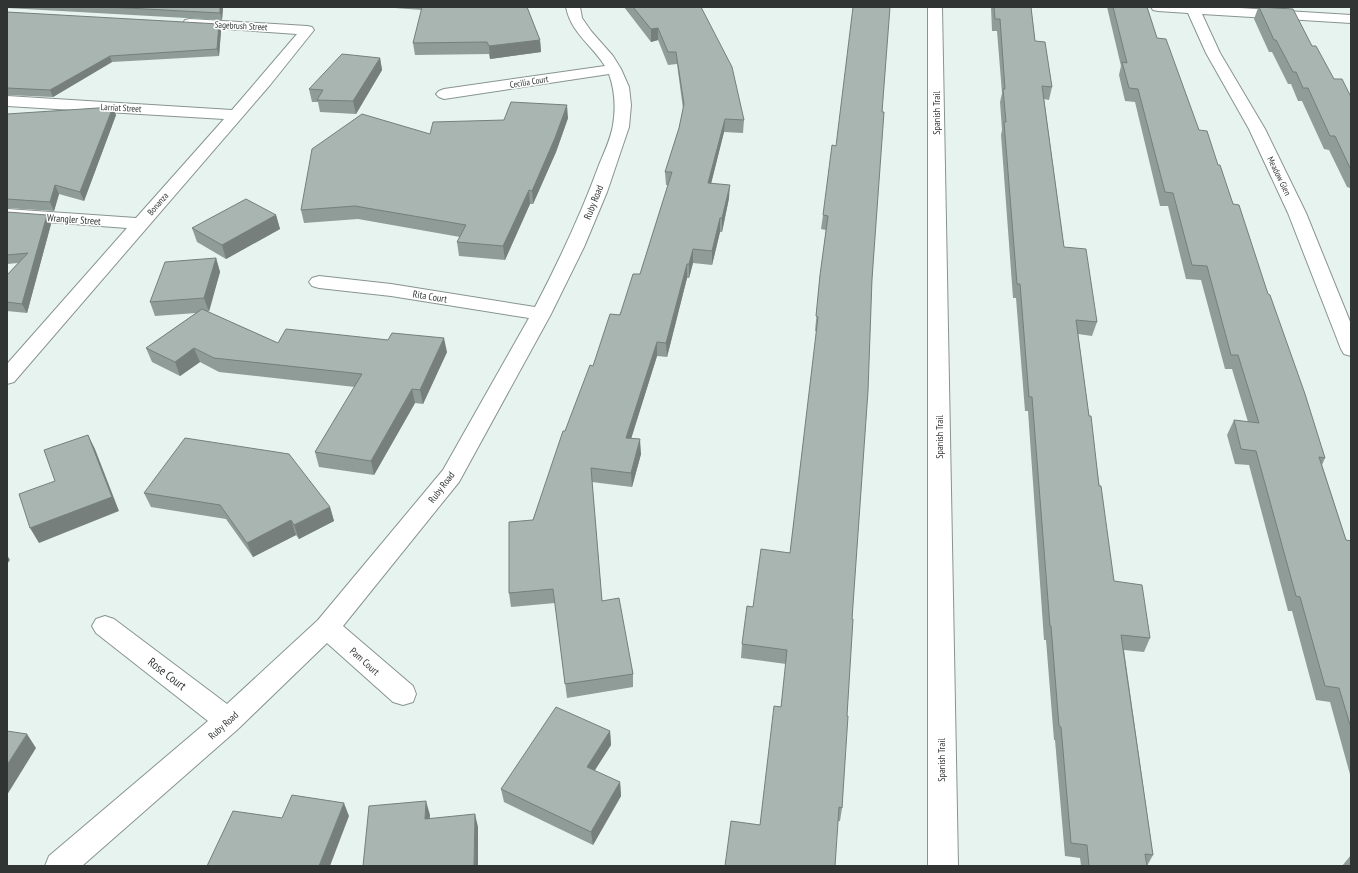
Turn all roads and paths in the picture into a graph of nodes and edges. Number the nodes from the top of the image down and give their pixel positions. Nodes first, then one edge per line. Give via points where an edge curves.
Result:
1 (573, 7) edge
2 (935, 7) edge
3 (1158, 7) edge
4 (1193, 9) junction
5 (1351, 20) edge
6 (180, 23) edge
7 (307, 30) joint
8 (614, 69) junction
9 (444, 94) dead end
10 (7, 101) edge
11 (234, 115) junction
12 (7, 214) edge
13 (141, 224) junction
14 (319, 282) dead end
15 (541, 314) junction
16 (1351, 349) edge
17 (9, 371) edge
18 (105, 626) dead end
19 (327, 627) junction
20 (403, 694) dead end
21 (228, 721) junction
22 (60, 866) edge
23 (942, 866) edge

1 - 8 street, Ruby Road via 585,34 606,56
2 - 23 street, Spanish Trail
3 - 4 street
4 - 5 street
4 - 16 street, Meadow Glen via 1213,53 1257,129 1297,213
6 - 7 street, Sagebrush Street
7 - 11 street, Bonanza via 265,82
8 - 9 street, Cecilia Court
8 - 15 street, Ruby Road via 621,87 621,127 575,247
10 - 11 street, Larriat Street
11 - 13 street, Bonanza
12 - 13 street, Wrangler Street
13 - 17 street, Bonanza
14 - 15 street, Rita Court via 391,290
15 - 19 street, Ruby Road via 451,476
18 - 21 street, Rose Court
19 - 20 street, Pam Court
19 - 21 street, Ruby Road
21 - 22 street, Ruby Road

